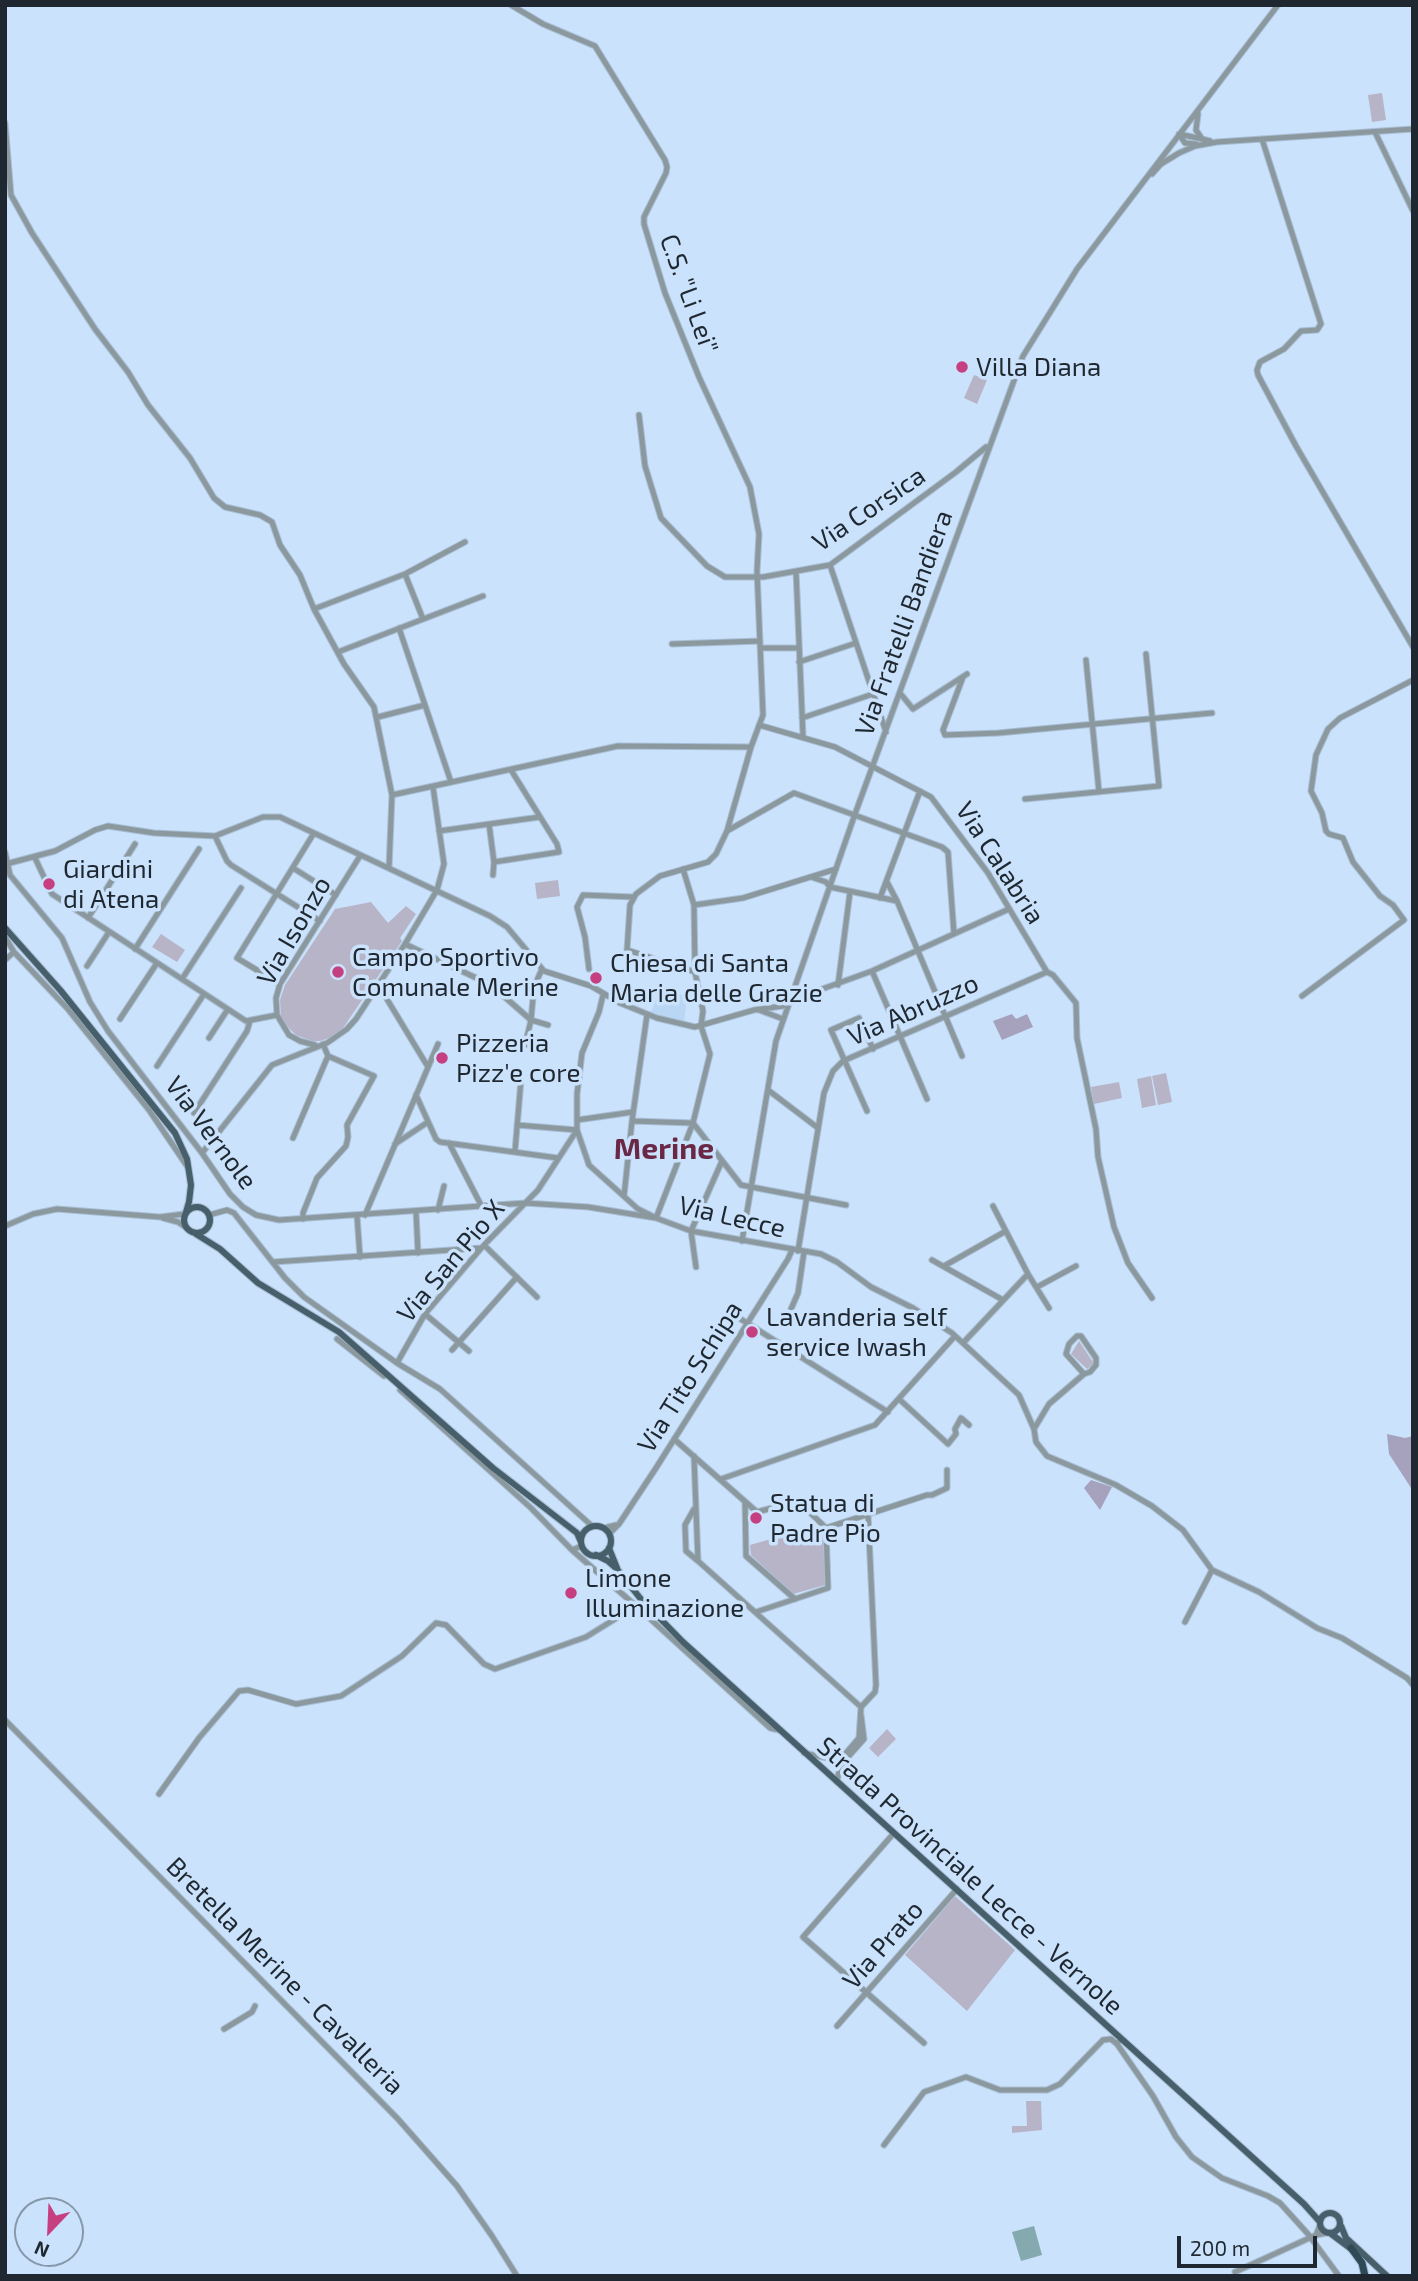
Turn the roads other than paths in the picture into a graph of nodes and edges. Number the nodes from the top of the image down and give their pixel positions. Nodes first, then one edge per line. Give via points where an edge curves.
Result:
1 (511, 5) edge
2 (1278, 5) edge
3 (1201, 107) junction
4 (5, 123) edge
5 (1413, 129) edge
6 (1374, 132) junction
7 (1179, 134) junction
8 (1262, 139) junction
9 (1203, 142) junction
10 (1125, 205) junction
11 (1413, 211) edge
12 (639, 415) dead end
13 (988, 445) junction
14 (465, 542) dead end
15 (830, 565) junction
16 (796, 572) junction
17 (405, 574) junction
18 (759, 577) junction
19 (483, 596) dead end
20 (314, 609) junction
21 (422, 619) junction
22 (399, 628) junction
23 (856, 643) junction
24 (672, 644) dead end
25 (761, 645) junction
26 (1413, 647) edge
27 (799, 648) junction
28 (338, 652) junction
29 (1146, 654) dead end
30 (1086, 660) dead end
31 (799, 662) junction
32 (1413, 680) edge
33 (900, 693) junction
34 (873, 694) junction
35 (425, 705) junction
36 (1212, 713) dead end
37 (378, 717) junction
38 (802, 718) junction
39 (1153, 719) junction
40 (759, 724) junction
41 (1094, 725) junction
42 (886, 732) junction
43 (803, 736) junction
44 (751, 747) junction
45 (874, 766) junction
46 (511, 770) junction
47 (451, 782) junction
48 (433, 787) junction
49 (920, 791) junction
50 (1099, 792) junction
51 (393, 795) junction
52 (1025, 799) dead end
53 (855, 814) junction
54 (540, 817) junction
55 (489, 824) junction
56 (439, 831) junction
57 (727, 831) junction
58 (314, 833) junction
59 (904, 833) junction
60 (215, 836) junction
61 (135, 844) dead end
62 (199, 849) dead end
63 (5, 852) edge
64 (360, 856) junction
65 (35, 858) junction
66 (23, 861) junction
67 (494, 862) junction
68 (7, 864) edge
69 (293, 868) junction
70 (389, 868) junction
71 (683, 869) junction
72 (836, 869) junction
73 (15, 872) junction
74 (494, 875) dead end
75 (812, 878) junction
76 (15, 880) junction
77 (887, 882) junction
78 (830, 887) junction
79 (241, 888) dead end
80 (437, 890) junction
81 (850, 891) junction
82 (276, 894) junction
83 (336, 895) junction
84 (633, 897) junction
85 (880, 898) junction
86 (897, 901) junction
87 (694, 905) junction
88 (1009, 909) junction
89 (88, 918) junction
90 (320, 921) junction
91 (109, 932) junction
92 (5, 933) edge
93 (954, 934) junction
94 (405, 944) junction
95 (135, 949) junction
96 (918, 950) junction
97 (9, 957) edge
98 (157, 963) junction
99 (87, 966) dead end
100 (542, 969) junction
101 (589, 969) dead end
102 (872, 971) junction
103 (695, 972) junction
104 (1047, 972) junction
105 (182, 979) junction
106 (280, 984) junction
107 (379, 985) junction
108 (838, 985) junction
109 (204, 994) junction
110 (603, 995) junction
111 (1302, 996) dead end
112 (789, 1001) junction
113 (228, 1009) junction
114 (759, 1010) junction
115 (277, 1015) junction
116 (648, 1015) junction
117 (947, 1017) junction
118 (120, 1019) dead end
119 (783, 1019) junction
120 (531, 1020) junction
121 (250, 1021) junction
122 (548, 1026) dead end
123 (701, 1026) junction
124 (209, 1038) dead end
125 (900, 1038) junction
126 (438, 1044) dead end
127 (321, 1045) junction
128 (525, 1045) dead end
129 (873, 1049) junction
130 (328, 1056) junction
131 (962, 1056) dead end
132 (844, 1061) junction
133 (157, 1066) dead end
134 (428, 1067) junction
135 (521, 1080) dead end
136 (768, 1090) junction
137 (416, 1095) junction
138 (927, 1099) dead end
139 (867, 1111) dead end
140 (633, 1112) junction
141 (194, 1113) dead end
142 (577, 1119) junction
143 (632, 1121) junction
144 (428, 1122) junction
145 (692, 1124) junction
146 (517, 1125) junction
147 (818, 1128) junction
148 (577, 1130) junction
149 (293, 1138) dead end
150 (449, 1143) junction
151 (395, 1144) junction
152 (515, 1152) junction
153 (202, 1153) junction
154 (558, 1158) junction
155 (722, 1161) junction
156 (188, 1168) junction
157 (191, 1185) junction
158 (444, 1186) dead end
159 (751, 1187) junction
160 (624, 1196) junction
161 (807, 1197) junction
162 (527, 1203) junction
163 (846, 1205) dead end
164 (993, 1206) dead end
165 (201, 1207) junction
166 (482, 1207) junction
167 (438, 1210) junction
168 (416, 1211) junction
169 (185, 1213) junction
170 (209, 1215) junction
171 (365, 1215) junction
172 (357, 1216) junction
173 (159, 1217) junction
174 (656, 1218) junction
175 (303, 1219) junction
176 (5, 1226) edge
177 (209, 1226) junction
178 (185, 1227) junction
179 (691, 1231) junction
180 (1006, 1231) junction
181 (196, 1234) junction
182 (742, 1241) junction
183 (483, 1246) junction
184 (220, 1249) junction
185 (798, 1251) junction
186 (418, 1252) junction
187 (360, 1256) junction
188 (932, 1260) dead end
189 (273, 1262) junction
190 (944, 1266) junction
191 (1076, 1266) dead end
192 (696, 1267) dead end
193 (1028, 1274) junction
194 (517, 1277) junction
195 (1037, 1287) junction
196 (537, 1297) dead end
197 (1152, 1298) dead end
198 (1003, 1300) junction
199 (1049, 1308) dead end
200 (791, 1309) dead end
201 (728, 1311) dead end
202 (425, 1314) junction
203 (747, 1323) junction
204 (955, 1336) junction
205 (337, 1339) dead end
206 (459, 1342) junction
207 (963, 1343) junction
208 (452, 1350) dead end
209 (469, 1351) dead end
210 (397, 1363) junction
211 (1084, 1374) junction
212 (899, 1399) junction
213 (888, 1412) junction
214 (969, 1425) dead end
215 (1034, 1429) junction
216 (674, 1439) junction
217 (694, 1456) junction
218 (947, 1470) dead end
219 (722, 1479) junction
220 (745, 1501) junction
221 (695, 1507) junction
222 (869, 1514) junction
223 (564, 1522) junction
224 (589, 1528) junction
225 (826, 1528) junction
226 (607, 1531) junction
227 (582, 1544) junction
228 (609, 1548) junction
229 (572, 1550) junction
230 (594, 1555) junction
231 (698, 1561) junction
232 (586, 1563) junction
233 (617, 1569) junction
234 (1212, 1570) junction
235 (794, 1599) junction
236 (636, 1606) junction
237 (756, 1612) junction
238 (1185, 1622) dead end
239 (1413, 1685) edge
240 (861, 1711) junction
241 (5, 1720) edge
242 (779, 1730) junction
243 (804, 1753) junction
244 (832, 1759) junction
245 (841, 1766) junction
246 (824, 1771) junction
247 (837, 1782) junction
248 (159, 1794) dead end
249 (894, 1833) junction
250 (957, 1889) junction
251 (867, 1993) junction
252 (255, 2006) dead end
253 (837, 2026) dead end
254 (224, 2029) dead end
255 (1119, 2041) junction
256 (924, 2043) dead end
257 (884, 2145) dead end
258 (1304, 2204) junction
259 (1328, 2212) junction
260 (1320, 2223) junction
261 (1340, 2226) junction
262 (1328, 2233) junction
263 (1314, 2237) junction
264 (1351, 2248) junction
265 (1235, 2272) dead end
266 (517, 2276) edge
267 (1339, 2276) edge
268 (1365, 2276) edge
269 (1382, 2276) edge
270 (1387, 2276) edge

1 - 18 street, C.S. "Li Lei" via 595,46 665,160 666,173 644,224 699,377 750,486 760,534
2 - 3 street
3 - 7 street
3 - 9 street via 1195,125
4 - 20 street via 11,195 32,233 214,498 225,507 260,514 272,522
5 - 6 street
6 - 8 street
6 - 11 street
7 - 9 street
7 - 10 street
8 - 9 street
8 - 26 street via 1321,324 1317,330 1301,331 1284,349 1260,362 1258,375
9 - 10 street via 1161,164
10 - 13 street, Via Fratelli Bandiera via 1031,339
12 - 18 street, Via Corsica via 645,466 661,517 707,566 725,577
13 - 15 street, Via Corsica
13 - 33 street, Via Fratelli Bandiera
14 - 17 street
15 - 16 street, Via Corsica
15 - 23 street
16 - 18 street, Via Corsica
16 - 27 street
17 - 20 street
17 - 21 street
18 - 25 street, C.S. "Li Lei"
19 - 21 street
20 - 28 street
21 - 22 street
22 - 28 street
22 - 35 street
23 - 31 street
23 - 34 street
24 - 25 street
25 - 27 street
25 - 40 street, C.S. "Li Lei" via 763,715
27 - 31 street
28 - 37 street
29 - 39 street
30 - 41 street
31 - 38 street
32 - 111 street via 1340,718 1328,729 1316,755 1311,791 1326,831 1343,838 1353,862 1404,920
33 - 41 street via 914,709 965,675 945,735
33 - 42 street, Via Fratelli Bandiera
34 - 38 street
34 - 42 street
35 - 37 street
35 - 47 street
36 - 39 street
37 - 51 street
38 - 43 street
39 - 41 street
39 - 50 street via 1159,786
40 - 43 street, Via Calabria
40 - 44 street, C.S. "Li Lei"
41 - 50 street
42 - 45 street, Via Fratelli Bandiera
43 - 45 street, Via Calabria
44 - 46 street via 618,746
44 - 57 street, C.S. "Li Lei"
45 - 49 street, Via Calabria
45 - 53 street, Via Fratelli Bandiera
46 - 47 street
46 - 54 street
47 - 48 street
48 - 51 street
48 - 56 street
49 - 59 street
49 - 88 street, Via Calabria via 935,801 951,822
50 - 52 street
51 - 70 street
53 - 57 street via 794,793
53 - 59 street
53 - 72 street, Via Fratelli Bandiera
54 - 55 street
54 - 67 street via 559,852
55 - 56 street
55 - 67 street
56 - 80 street via 444,864
57 - 71 street via 708,862
58 - 60 street via 272,816
58 - 64 street
58 - 69 street
59 - 77 street
59 - 93 street via 947,850
60 - 65 street via 108,826
60 - 82 street via 227,861
61 - 89 street
62 - 95 street
63 - 68 street, Via Vernole
64 - 70 street
64 - 83 street, Via Isonzo
65 - 66 street
65 - 89 street via 52,894
66 - 68 street
66 - 73 street
67 - 74 street
68 - 73 street, Via Vernole via 14,866
68 - 76 street, Via Vernole
69 - 82 street
69 - 83 street
70 - 80 street
71 - 84 street via 660,876
71 - 87 street
72 - 75 street
72 - 78 street, Via Fratelli Bandiera
73 - 76 street
75 - 78 street
75 - 87 street via 743,898
76 - 153 street, Via Vernole via 62,938 103,1023
77 - 85 street
77 - 86 street
78 - 81 street
78 - 112 street, Via Fratelli Bandiera
79 - 105 street
80 - 94 street
80 - 100 street via 498,920
81 - 85 street
81 - 108 street
82 - 90 street
82 - 106 street via 237,958
83 - 90 street, Via Isonzo
84 - 101 street via 583,895 577,907
84 - 103 street via 627,950
85 - 86 street
86 - 96 street
87 - 103 street
88 - 93 street
88 - 104 street, Via Calabria
89 - 91 street
90 - 106 street, Via Isonzo
91 - 95 street
91 - 99 street
92 - 97 street
92 - 156 main road via 61,991 167,1123
93 - 96 street
94 - 107 street
94 - 120 street via 491,985
95 - 98 street
96 - 102 street
96 - 117 street
97 - 156 street via 22,961 75,1017 149,1110
98 - 105 street
98 - 118 street
100 - 110 street via 591,986
100 - 120 street via 534,987
102 - 108 street
102 - 125 street
103 - 123 street via 703,1011
104 - 117 street, Via Abruzzo
104 - 197 street, Via Calabria via 1076,1003 1077,1038 1114,1227 1128,1262
105 - 109 street
106 - 115 street, Via Isonzo
107 - 127 street via 347,1029
107 - 134 street
108 - 112 street
109 - 113 street
109 - 133 street
110 - 116 street
110 - 142 street, Via Lecce via 582,1053
112 - 114 street
112 - 119 street, Via Fratelli Bandiera
113 - 121 street
113 - 124 street
114 - 119 street
114 - 123 street
115 - 121 street
115 - 127 street, Via Isonzo via 289,1035
116 - 123 street
116 - 140 street
117 - 125 street, Via Abruzzo
117 - 131 street
119 - 136 street, Via Fratelli Bandiera
120 - 122 street
120 - 128 street
121 - 141 street
123 - 145 street via 710,1054
125 - 129 street, Via Abruzzo
125 - 138 street
126 - 134 street
127 - 130 street
127 - 153 street via 272,1065
129 - 132 street, Via Abruzzo
129 - 132 street via 859,1018 831,1030
130 - 149 street
130 - 175 street via 374,1076 347,1125 346,1146 317,1178
132 - 139 street, Via Abruzzo
132 - 147 street via 826,1085
134 - 137 street
135 - 146 street
136 - 147 street
136 - 159 street, Via Fratelli Bandiera
137 - 144 street
137 - 151 street
140 - 142 street
140 - 143 street
142 - 148 street, Via Lecce
143 - 145 street
143 - 160 street
144 - 150 street via 436,1139
144 - 151 street
145 - 155 street
145 - 174 street
146 - 148 street
146 - 152 street
147 - 161 street
148 - 154 street
148 - 160 street, Via Lecce via 589,1165
150 - 152 street
150 - 166 street
151 - 171 street
152 - 154 street
153 - 175 street, Via Vernole via 230,1194 248,1211 271,1219
154 - 162 street
155 - 159 street via 741,1185
155 - 179 street
156 - 157 main road
157 - 165 main road
157 - 169 main road
158 - 167 street
159 - 161 street
159 - 182 street, Via Fratelli Bandiera
160 - 174 street, Via Lecce
161 - 163 street
161 - 185 street
162 - 166 street, Via Vernole
162 - 174 street, Via Vernole
162 - 183 street, Via San Pio X
164 - 180 street
165 - 169 main road
165 - 170 main road
166 - 167 street, Via Vernole
167 - 168 street, Via Vernole
168 - 171 street, Via Vernole
168 - 186 street
169 - 173 street
169 - 178 main road
170 - 177 main road, Strada Provinciale Lecce - Vernole
170 - 189 street, Via San Pio X via 227,1210 234,1213
171 - 172 street, Via Vernole
172 - 175 street, Via Vernole
172 - 187 street
173 - 176 street via 57,1209
173 - 178 street
174 - 179 street, Via Lecce
177 - 181 main road
177 - 184 main road, Strada Provinciale Lecce - Vernole
178 - 181 main road, Strada Provinciale Lecce - Vernole
179 - 182 street, Via Lecce
179 - 192 street
180 - 190 street
180 - 193 street
181 - 184 main road, Strada Provinciale Lecce - Vernole
182 - 185 street, Via Lecce
183 - 186 street
183 - 194 street
183 - 202 street, Via San Pio X
184 - 223 main road, Strada Provinciale Lecce - Vernole via 258,1283 339,1332 493,1468
185 - 200 street via 798,1293
185 - 203 street, Via Tito Schipa via 788,1259
185 - 204 street, Via Lecce via 837,1262
186 - 187 street
187 - 189 street
188 - 190 street
189 - 210 street, Via San Pio X via 304,1297
190 - 198 street
191 - 195 street
193 - 195 street
193 - 198 street
194 - 196 street
194 - 206 street
195 - 199 street
198 - 207 street
201 - 203 street
202 - 206 street
202 - 210 street, Via San Pio X
203 - 213 street
203 - 216 street, Via Tito Schipa
204 - 207 street, Via Lecce
204 - 212 street
205 - 229 street via 391,1381
206 - 208 street
206 - 209 street
207 - 215 street, Via Lecce via 1019,1395
210 - 224 street via 440,1389
211 - 211 street via 1066,1354 1077,1336 1096,1358 1097,1365
211 - 215 street via 1049,1405
212 - 213 street
212 - 214 street via 948,1444 961,1418
213 - 219 street via 871,1428
215 - 234 street, Via Lecce via 1036,1442 1047,1456 1116,1485 1168,1517
216 - 217 street
216 - 226 street, Via Tito Schipa via 619,1524
217 - 219 street
217 - 221 street
218 - 222 street via 947,1488
219 - 220 street
220 - 225 street via 757,1512 798,1501
220 - 235 street via 746,1556
221 - 231 street
221 - 231 street via 685,1525 686,1550
222 - 225 street
222 - 240 street via 876,1685
223 - 224 main road, Strada Provinciale Lecce - Vernole
223 - 227 main road, Strada Provinciale Lecce - Vernole
224 - 226 main road, Strada Provinciale Lecce - Vernole
224 - 227 main road
225 - 235 street via 828,1588
226 - 228 main road, Strada Provinciale Lecce - Vernole
227 - 229 street
227 - 230 main road, Strada Provinciale Lecce - Vernole
228 - 230 main road
228 - 233 main road, Strada Provinciale Lecce - Vernole
229 - 232 street
230 - 232 street
230 - 233 main road, Strada Provinciale Lecce - Vernole
231 - 237 street
232 - 236 street
233 - 242 main road, Strada Provinciale Lecce - Vernole via 683,1642
234 - 238 street
234 - 239 street via 1342,1638
235 - 237 street
236 - 242 street via 770,1728
236 - 248 street via 586,1637 500,1668 487,1666 449,1628 436,1623 402,1656 341,1696 296,1704 239,1691
237 - 240 street
240 - 244 street via 856,1742
240 - 245 street via 864,1739
241 - 266 street, Bretella Merine - Cavalleria via 398,2119 457,2186
242 - 243 main road, Strada Provinciale Lecce - Vernole
243 - 244 street
243 - 246 main road, Strada Provinciale Lecce - Vernole
244 - 246 street
245 - 246 street
245 - 247 street
246 - 247 main road, Strada Provinciale Lecce - Vernole
247 - 249 main road, Strada Provinciale Lecce - Vernole
249 - 250 main road, Strada Provinciale Lecce - Vernole
249 - 251 street via 803,1937
250 - 251 street, Via Prato
250 - 255 main road, Strada Provinciale Lecce - Vernole
251 - 253 street, Via Prato
251 - 256 street
252 - 254 street
255 - 257 street via 1103,2040 1060,2084 1048,2090 1000,2090 966,2077 925,2092
255 - 258 main road, Strada Provinciale Lecce - Vernole
255 - 263 street via 1192,2157 1213,2174 1275,2199
258 - 259 main road, Strada Provinciale Lecce - Vernole
258 - 260 main road, Strada Provinciale Lecce - Vernole
259 - 260 main road
259 - 261 main road via 1339,2216
260 - 262 main road, Strada Provinciale Lecce - Vernole
260 - 263 street
261 - 262 main road
261 - 270 main road via 1346,2238
262 - 263 street
262 - 264 main road, Strada Provinciale Lecce - Vernole
263 - 265 street
263 - 267 street
264 - 268 highway
264 - 269 main road, Strada Provinciale Lecce - Vernole

